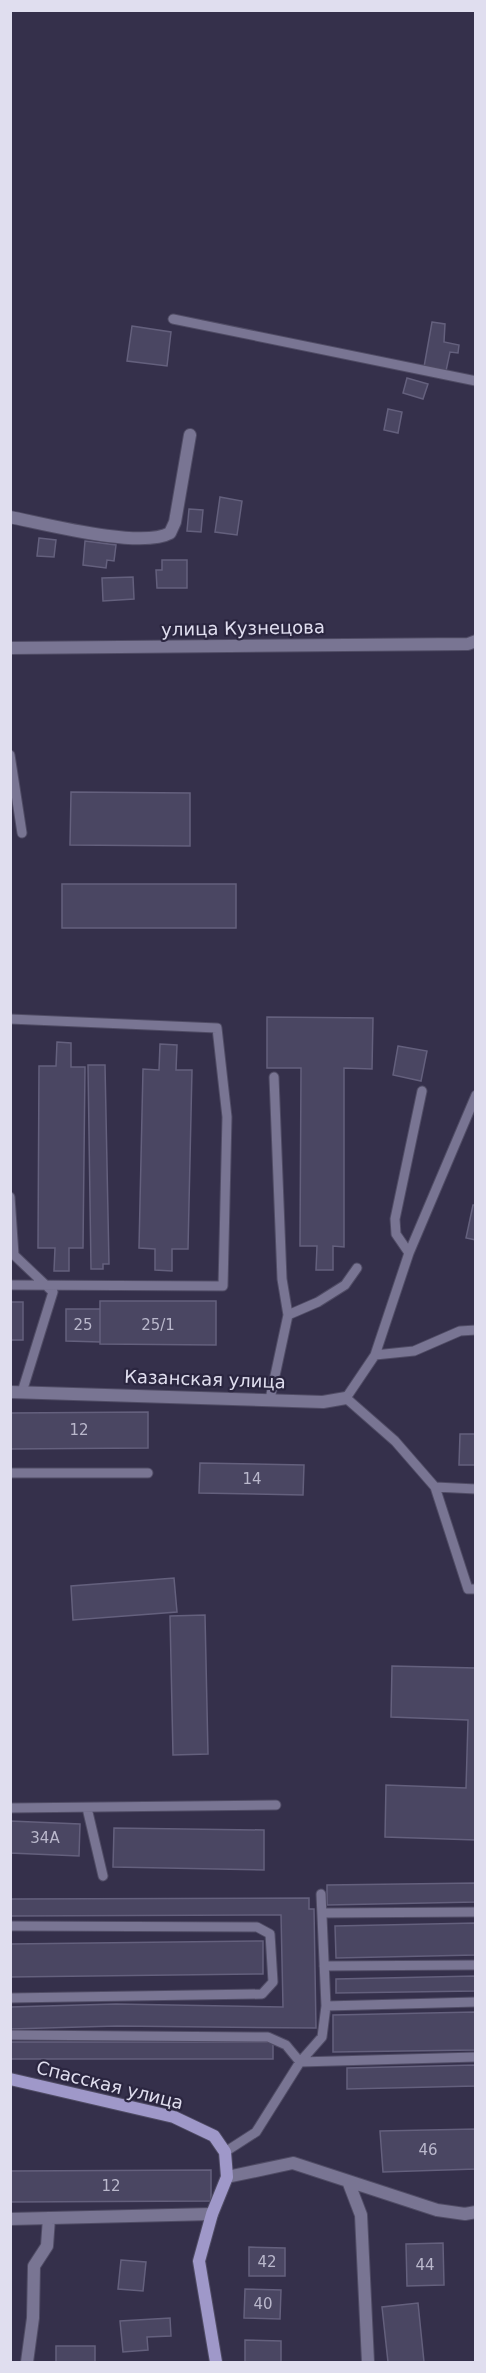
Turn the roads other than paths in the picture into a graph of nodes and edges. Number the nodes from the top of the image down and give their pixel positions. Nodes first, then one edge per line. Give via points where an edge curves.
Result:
1 (173, 319) dead end
2 (476, 381) edge
3 (190, 435) dead end
4 (10, 518) edge
5 (476, 641) edge
6 (10, 648) edge
7 (10, 755) edge
8 (22, 833) dead end
9 (10, 1019) edge
10 (274, 1077) dead end
11 (422, 1091) dead end
12 (476, 1095) edge
13 (10, 1197) edge
14 (409, 1253) junction
15 (357, 1268) dead end
16 (10, 1285) edge
17 (46, 1285) junction
18 (288, 1315) junction
19 (476, 1330) edge
20 (375, 1355) junction
21 (16, 1392) edge
22 (270, 1398) junction
23 (346, 1398) junction
24 (10, 1473) edge
25 (148, 1473) dead end
26 (435, 1487) junction
27 (476, 1489) edge
28 (476, 1589) edge
29 (276, 1805) dead end
30 (10, 1808) edge
31 (87, 1808) junction
32 (104, 1876) dead end
33 (321, 1894) dead end
34 (476, 1912) edge
35 (322, 1913) junction
36 (10, 1926) edge
37 (476, 1965) edge
38 (324, 1966) junction
39 (10, 1998) edge
40 (476, 2002) edge
41 (326, 2006) junction
42 (10, 2035) edge
43 (476, 2057) edge
44 (300, 2062) junction
45 (10, 2079) edge
46 (225, 2152) junction
47 (227, 2177) junction
48 (348, 2181) junction
49 (476, 2212) edge
50 (212, 2214) junction
51 (10, 2218) edge
52 (50, 2218) junction
53 (27, 2362) edge
54 (216, 2362) edge
55 (368, 2362) edge

1 - 2 lane
3 - 4 street via 174,522 170,533 160,539 126,538
5 - 6 street, улица Кузнецова
7 - 8 lane
9 - 17 lane via 217,1028 227,1117 223,1286
10 - 18 lane via 282,1279
11 - 14 lane via 395,1219 396,1234
12 - 14 lane
13 - 17 lane via 14,1255
14 - 20 lane
15 - 18 lane via 345,1285
16 - 17 lane
17 - 21 lane via 53,1292
18 - 22 lane
19 - 20 lane via 460,1331 414,1351
20 - 23 lane
21 - 22 street, Казанская улица
22 - 23 street, Казанская улица via 323,1402
23 - 26 lane via 395,1441
24 - 25 lane
26 - 27 lane
26 - 28 lane via 468,1589
29 - 31 lane
30 - 31 lane
31 - 32 lane
33 - 35 lane
34 - 35 lane
35 - 38 lane
36 - 39 lane via 257,1927 270,1934 273,1982 262,1994
37 - 38 lane
38 - 41 lane
40 - 41 lane
41 - 44 lane via 322,2037
42 - 44 lane via 268,2037 286,2045
43 - 44 lane
44 - 46 lane via 256,2132
45 - 46 street, Спасская улица via 174,2117 214,2136
46 - 47 street
47 - 48 street via 293,2163
47 - 50 street
48 - 49 street via 437,2210
48 - 55 street via 361,2215
50 - 52 street
50 - 54 street via 200,2261
51 - 52 street
52 - 53 street via 48,2246 34,2266

